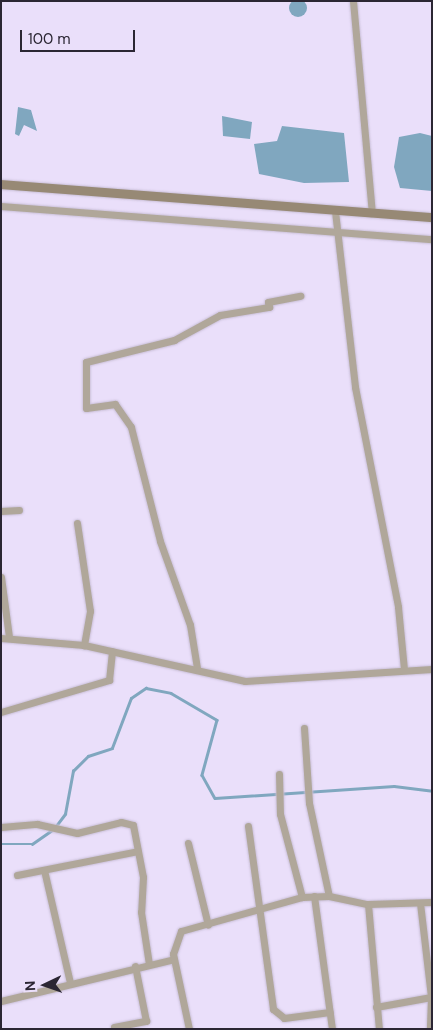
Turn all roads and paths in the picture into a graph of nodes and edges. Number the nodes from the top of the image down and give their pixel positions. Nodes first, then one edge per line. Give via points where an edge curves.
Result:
1 (353, 1) edge
2 (1, 184) edge
3 (1, 206) edge
4 (335, 211) junction
5 (372, 213) junction
6 (432, 217) edge
7 (336, 231) junction
8 (432, 239) edge
9 (300, 296) dead end
10 (19, 510) dead end
11 (1, 511) edge
12 (76, 523) dead end
13 (1, 577) edge
14 (5, 638) edge
15 (84, 645) junction
16 (112, 651) junction
17 (197, 668) junction
18 (432, 668) edge
19 (404, 669) junction
20 (1, 712) edge
21 (304, 728) dead end
22 (279, 774) dead end
23 (248, 826) dead end
24 (1, 827) edge
25 (188, 843) dead end
26 (138, 851) junction
27 (44, 870) junction
28 (18, 875) dead end
29 (314, 896) junction
30 (329, 896) junction
31 (302, 897) junction
32 (432, 902) edge
33 (420, 903) junction
34 (368, 904) junction
35 (258, 907) junction
36 (208, 926) junction
37 (174, 959) junction
38 (149, 964) junction
39 (135, 966) junction
40 (70, 983) junction
41 (431, 997) edge
42 (1, 1001) edge
43 (376, 1007) junction
44 (330, 1012) junction
45 (114, 1027) dead end
46 (190, 1029) edge
47 (332, 1029) edge
48 (379, 1029) edge
49 (430, 1029) edge

1 - 5 street
2 - 4 street
3 - 7 street
4 - 5 street
4 - 7 street
5 - 6 street
7 - 8 street
7 - 19 street via 355,387 398,607
9 - 17 street via 268,302 269,307 220,315 174,340 86,362 86,408 115,404 131,427 160,541 190,625
10 - 11 street
12 - 15 street via 90,611
13 - 14 street
14 - 15 street
15 - 16 street
16 - 17 street
16 - 20 street via 109,680
17 - 19 street via 257,681
18 - 19 street
21 - 30 street via 307,790
22 - 31 street via 277,792
23 - 35 street
24 - 26 street via 47,826 68,832 128,822 136,832
25 - 36 street
26 - 27 street
26 - 38 street
27 - 28 street
27 - 40 street
29 - 30 street
29 - 31 street
29 - 44 street
30 - 34 street
31 - 35 street
32 - 33 street
33 - 34 street
33 - 41 street
34 - 43 street
35 - 36 street
35 - 44 street via 275,1014 284,1018
36 - 37 street via 178,933
37 - 38 street
37 - 46 street
38 - 39 street
39 - 40 street
39 - 45 street via 146,1021
40 - 42 street
41 - 43 street
41 - 49 street
43 - 48 street
44 - 47 street

